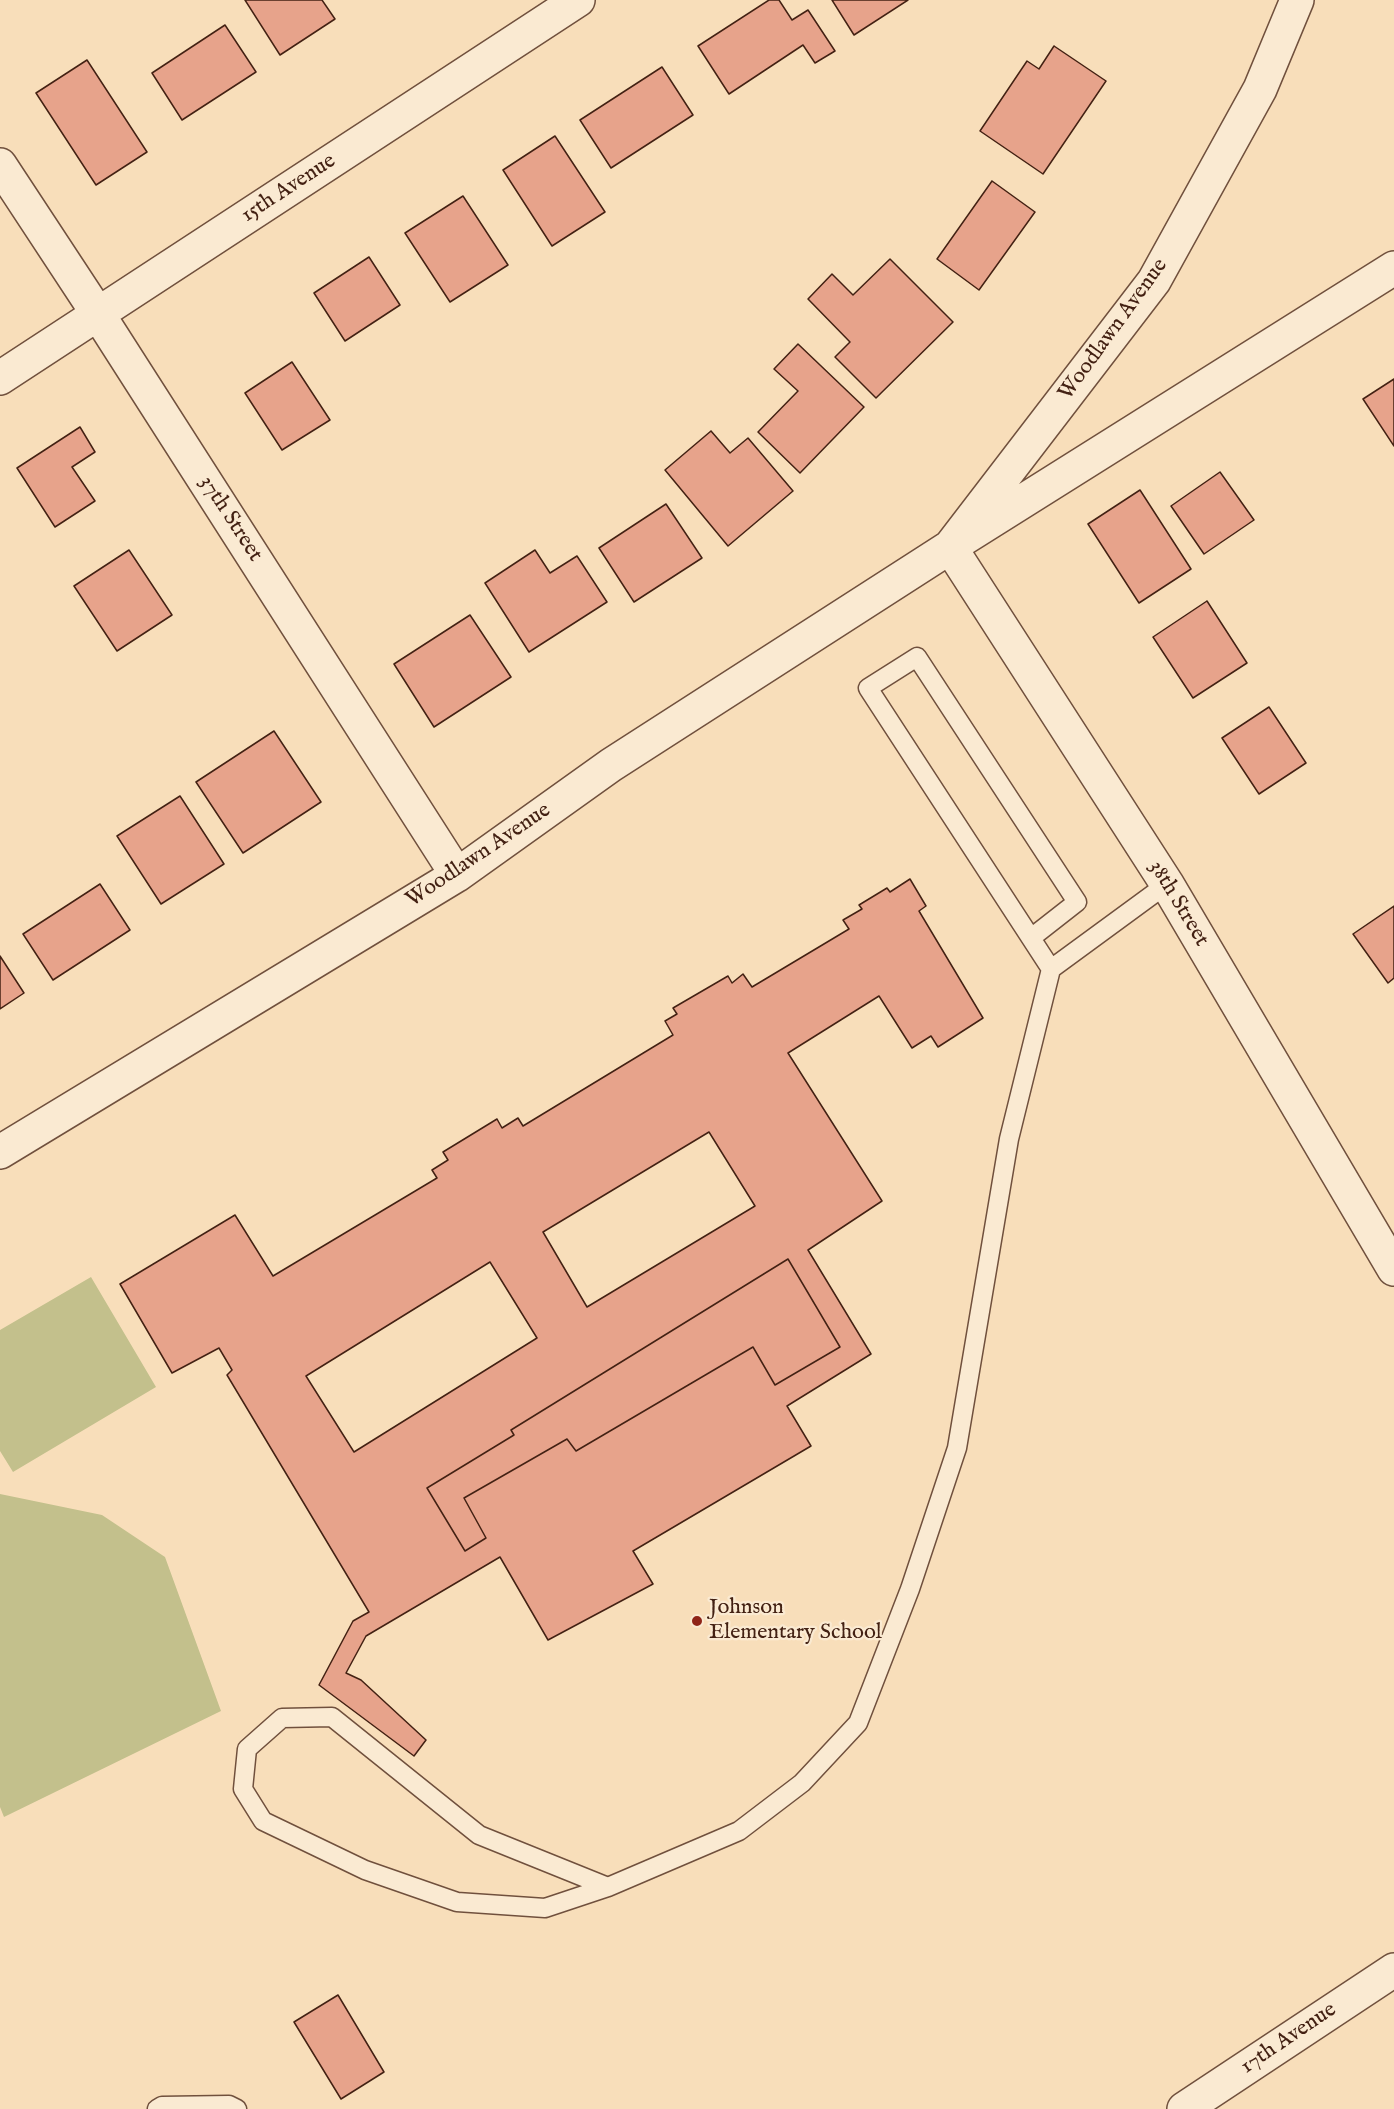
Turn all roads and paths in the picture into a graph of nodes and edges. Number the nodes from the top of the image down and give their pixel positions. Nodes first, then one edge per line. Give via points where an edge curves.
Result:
1 (578, 0) edge
2 (1297, 0) edge
3 (0, 165) edge
4 (1394, 268) edge
5 (98, 314) junction
6 (0, 378) edge
7 (950, 547) junction
8 (457, 875) junction
9 (1167, 884) junction
10 (1031, 938) junction
11 (1051, 969) junction
12 (0, 1152) edge
13 (1388, 1248) edge
14 (608, 1887) junction
15 (1394, 1970) edge
16 (157, 2109) edge
17 (237, 2109) edge
18 (1184, 2109) edge

1 - 5 street, 15th Avenue
2 - 7 street, Woodlawn Avenue via 1260,89 1154,281
3 - 5 street, 37th Street
4 - 7 street, Woodlawn Avenue
5 - 6 street, 15th Avenue
5 - 8 street, 37th Street
7 - 8 street, Woodlawn Avenue via 610,765
7 - 9 street, 38th Street
8 - 12 street, Woodlawn Avenue
9 - 11 lane
9 - 13 street, 38th Street
10 - 10 lane via 868,688 917,657 1077,902
10 - 11 lane
11 - 14 lane via 1009,1139 957,1448 910,1589 858,1723 802,1783 740,1831
14 - 14 lane via 545,1908 468,1903 365,1870 263,1821 243,1789 247,1749 282,1718 332,1717 480,1835
15 - 18 street, 17th Avenue
16 - 17 lane via 229,2105

